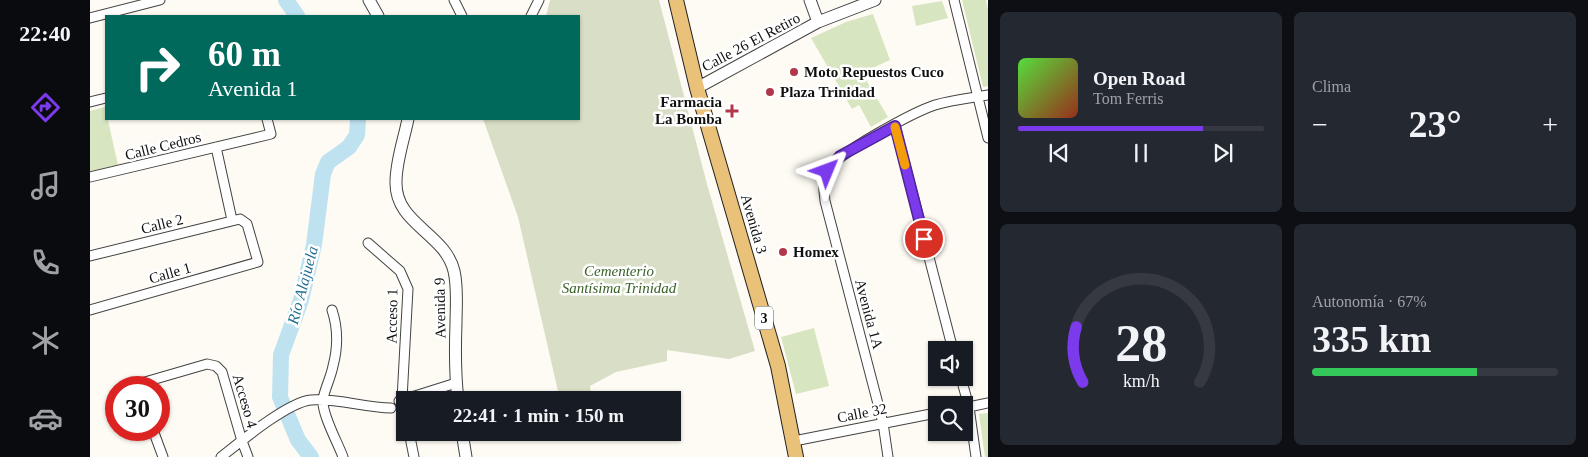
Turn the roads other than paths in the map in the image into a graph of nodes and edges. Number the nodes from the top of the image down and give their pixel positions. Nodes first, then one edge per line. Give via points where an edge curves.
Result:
1 (160, 0) edge
2 (369, 0) edge
3 (454, 0) edge
4 (538, 0) edge
5 (676, 0) edge
6 (810, 0) edge
7 (876, 0) edge
8 (954, 0) edge
9 (91, 15) edge
10 (377, 15) edge
11 (462, 15) edge
12 (531, 15) edge
13 (818, 22) junction
14 (697, 88) junction
15 (988, 95) edge
16 (977, 97) junction
17 (105, 98) edge
18 (90, 102) edge
19 (267, 120) edge
20 (408, 120) edge
21 (895, 126) junction
22 (988, 138) edge
23 (216, 147) junction
24 (90, 177) edge
25 (236, 219) junction
26 (368, 243) dead end
27 (90, 256) edge
28 (90, 310) edge
29 (332, 310) dead end
30 (952, 341) edge
31 (166, 376) edge
32 (456, 383) junction
33 (405, 391) edge
34 (440, 391) edge
35 (457, 391) edge
36 (322, 401) junction
37 (988, 403) edge
38 (973, 406) edge
39 (396, 408) edge
40 (928, 415) edge
41 (883, 423) junction
42 (157, 441) edge
43 (242, 441) junction
44 (411, 441) edge
45 (463, 441) edge
46 (794, 441) junction
47 (973, 441) edge
48 (164, 457) edge
49 (221, 457) edge
50 (248, 457) edge
51 (343, 457) edge
52 (414, 457) edge
53 (466, 457) edge
54 (796, 457) edge
55 (888, 457) edge
56 (976, 457) edge

1 - 9 street
2 - 10 street
3 - 11 street
4 - 12 street
5 - 14 main road, Avenida 3 / 3
6 - 13 street
7 - 13 street, Calle 26 El Retiro
8 - 16 street
13 - 14 street, Calle 26 El Retiro
14 - 46 main road, Avenida 3 / 3 via 778,366
15 - 16 street
16 - 21 street via 934,106
16 - 22 street
17 - 18 street
19 - 23 street, Calle Cedros via 271,134
20 - 32 street, Avenida 9 via 396,193 405,213 439,243 451,261 456,285
21 - 30 street
21 - 41 street, Avenida 1A via 840,156 825,178 825,201
23 - 24 street, Calle Cedros
23 - 25 street
25 - 27 street, Calle 2
25 - 28 street, Calle 1 via 247,224 258,262
26 - 33 street, Acceso 1 via 400,271 408,289
29 - 36 street via 337,344 334,366
31 - 43 street, Acceso 4 via 207,364 216,366 222,372
32 - 34 street
32 - 35 street, Avenida 9
36 - 39 street
36 - 43 street via 310,400 297,405
36 - 51 street
37 - 38 street
40 - 41 street, Calle 32
41 - 46 street, Calle 32
41 - 55 street, Avenida 1A
42 - 48 street
43 - 49 street
43 - 50 street
44 - 52 street
45 - 53 street
46 - 54 main road, Avenida 3 / 3
47 - 56 street

